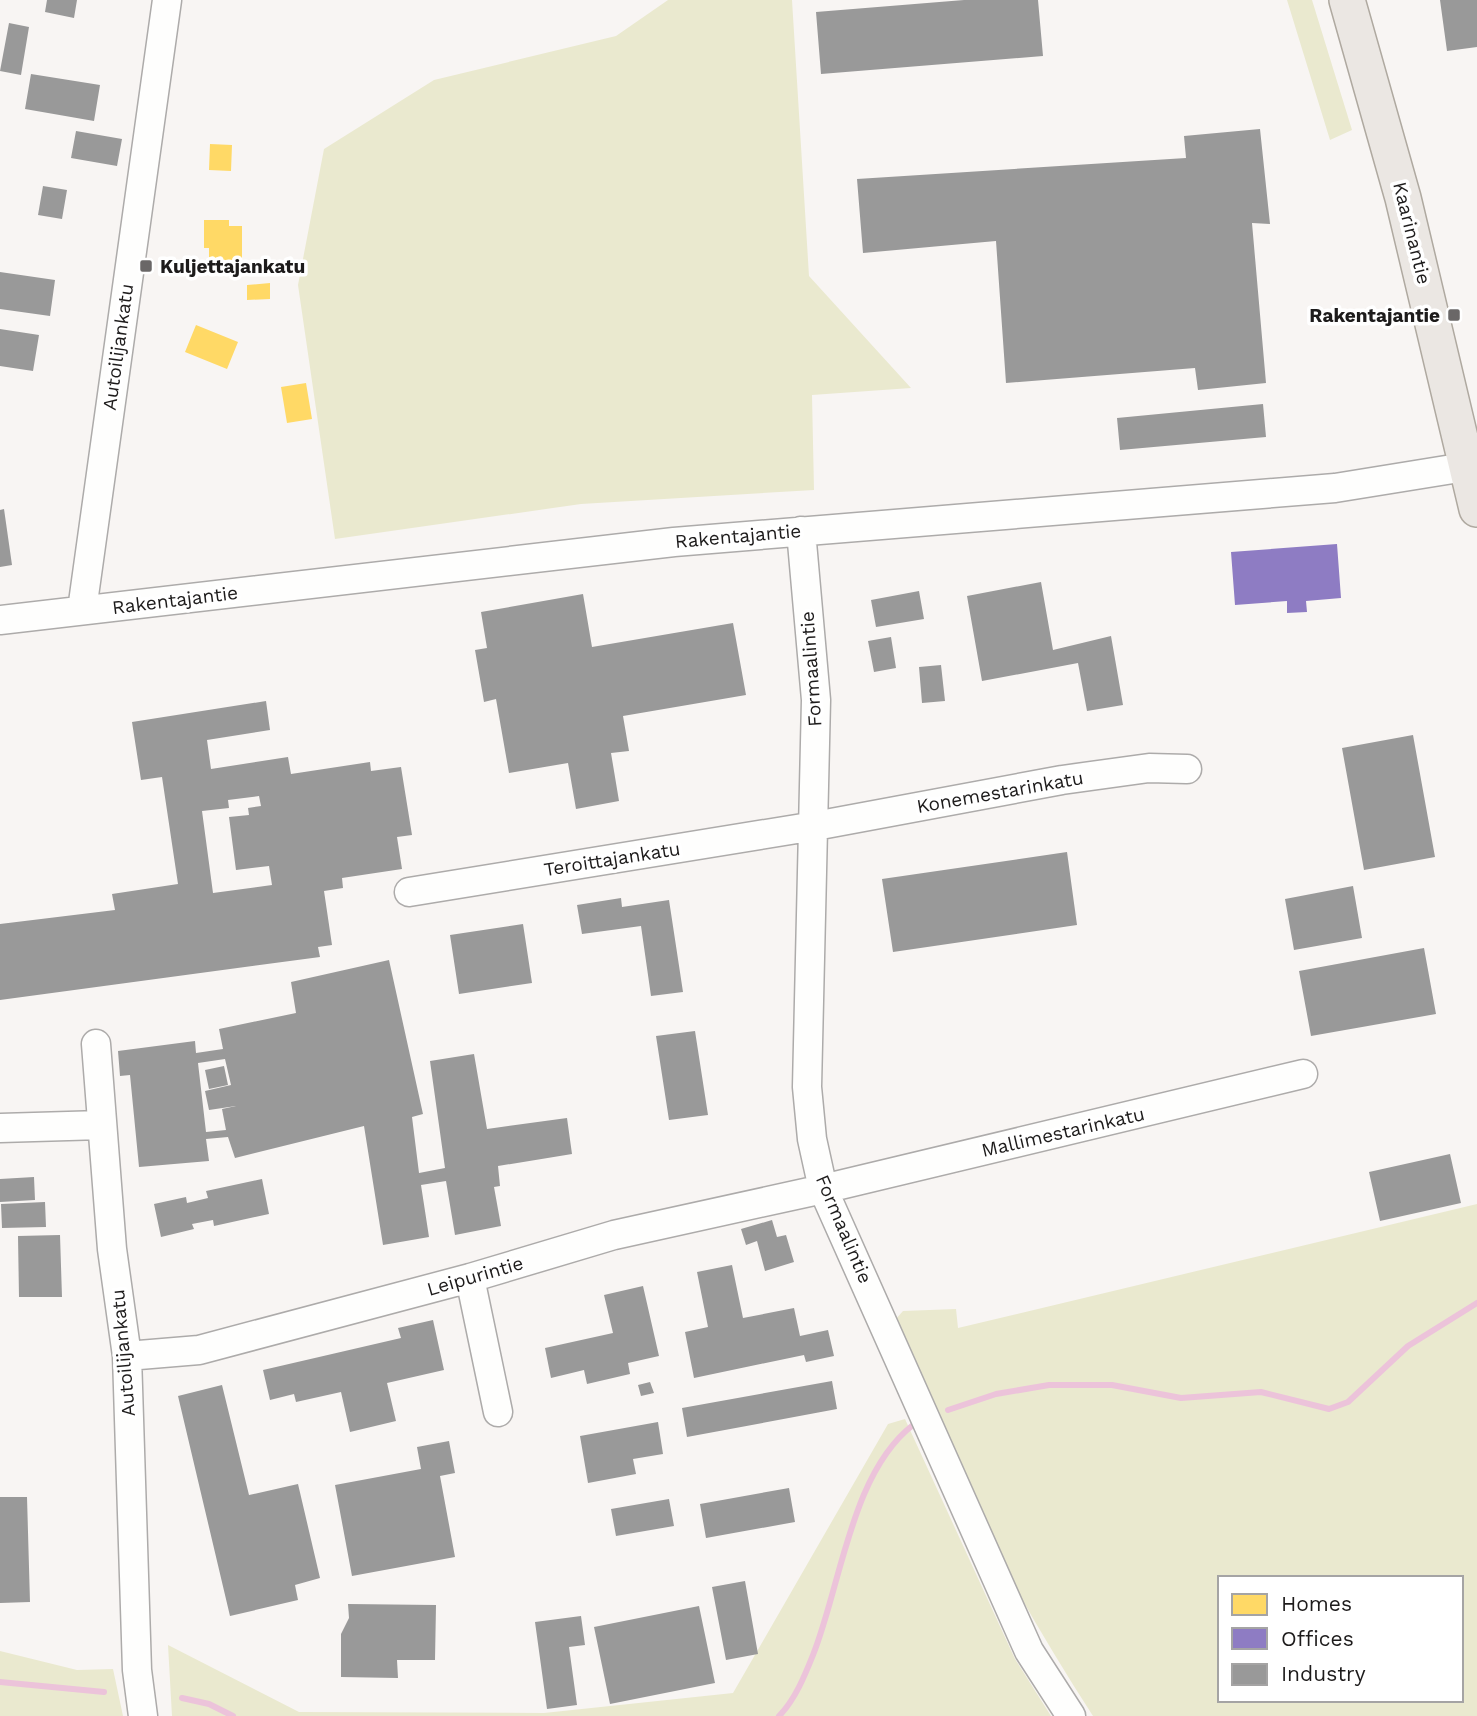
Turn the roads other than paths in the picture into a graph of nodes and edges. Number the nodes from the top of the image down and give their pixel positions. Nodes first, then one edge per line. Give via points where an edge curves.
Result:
1 (167, 0) edge
2 (1347, 0) edge
3 (1472, 466) edge
4 (1477, 509) edge
5 (801, 531) junction
6 (82, 610) junction
7 (0, 620) edge
8 (1187, 769) dead end
9 (815, 827) junction
10 (409, 892) dead end
11 (96, 1044) dead end
12 (1303, 1074) dead end
13 (102, 1125) junction
14 (0, 1128) edge
15 (823, 1189) junction
16 (470, 1278) junction
17 (127, 1356) junction
18 (498, 1412) dead end
19 (143, 1716) edge
20 (1071, 1716) edge

1 - 6 street, Autoilijankatu
2 - 3 main road, Kaarinantie
3 - 4 main road, Kaarinantie
3 - 5 street, Rakentajantie via 1335,488
5 - 6 street, Rakentajantie
5 - 9 street, Formaalintie via 816,700
6 - 7 street, Rakentajantie
8 - 9 street, Konemestarinkatu via 1149,768 1062,780
9 - 10 street, Teroittajankatu
9 - 15 street, Formaalintie via 807,1087 811,1139
11 - 13 street, Autoilijankatu
12 - 15 street, Mallimestarinkatu
13 - 14 street
13 - 17 street, Autoilijankatu
15 - 16 street, Leipurintie via 614,1235
15 - 20 street, Formaalintie via 1029,1651
16 - 17 street, Leipurintie via 199,1350
16 - 18 street
17 - 19 street, Autoilijankatu via 137,1663

